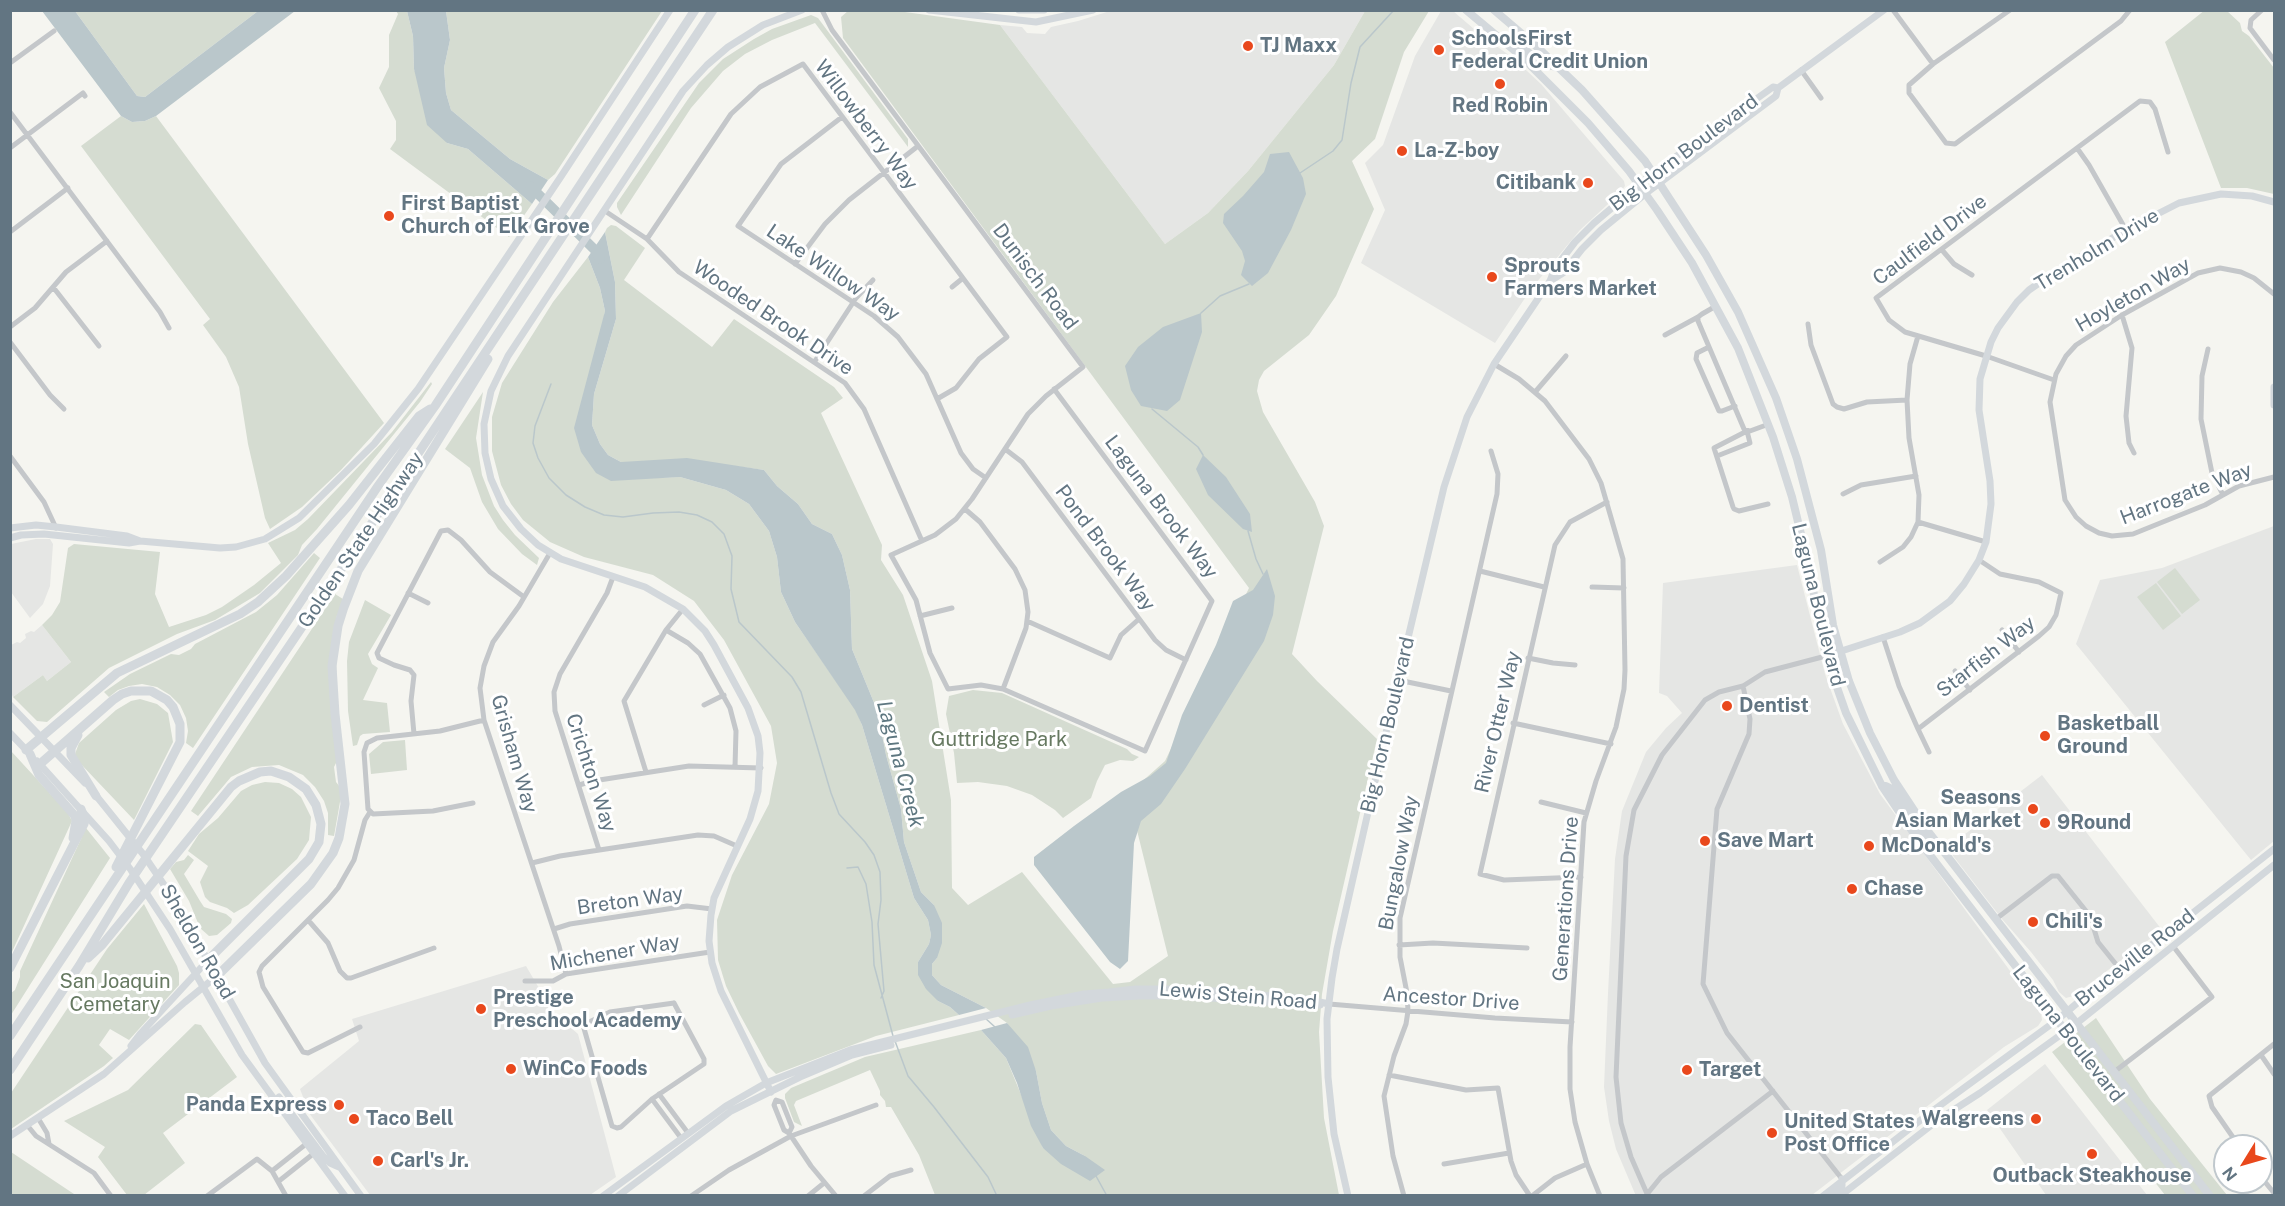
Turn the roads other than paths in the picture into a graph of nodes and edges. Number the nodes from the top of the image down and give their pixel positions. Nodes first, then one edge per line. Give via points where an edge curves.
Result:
1 (670, 10) edge
2 (695, 10) edge
3 (717, 10) edge
4 (802, 10) edge
5 (822, 10) edge
6 (929, 10) edge
7 (1019, 10) edge
8 (1044, 10) edge
9 (1093, 10) edge
10 (1466, 10) edge
11 (1494, 10) edge
12 (1884, 10) edge
13 (1893, 10) edge
14 (2010, 10) edge
15 (2130, 10) edge
16 (2262, 10) edge
17 (1035, 11) edge
18 (710, 15) edge
19 (1036, 22) junction
20 (54, 31) dead end
21 (1506, 43) junction
22 (2274, 60) edge
23 (10, 63) edge
24 (1933, 64) junction
25 (1558, 67) junction
26 (1801, 70) junction
27 (1778, 88) junction
28 (85, 96) dead end
29 (1821, 98) dead end
30 (1753, 100) junction
31 (10, 112) edge
32 (842, 117) junction
33 (1728, 131) junction
34 (28, 135) junction
35 (918, 146) junction
36 (10, 148) edge
37 (2077, 148) junction
38 (2168, 152) dead end
39 (884, 172) junction
40 (1653, 173) junction
41 (1660, 183) junction
42 (1638, 184) junction
43 (68, 188) junction
44 (1645, 194) junction
45 (2274, 202) edge
46 (605, 211) junction
47 (2126, 230) junction
48 (10, 232) edge
49 (647, 239) junction
50 (107, 242) junction
51 (1942, 250) junction
52 (795, 264) junction
53 (1972, 274) dead end
54 (963, 278) junction
55 (873, 280) dead end
56 (1550, 281) junction
57 (53, 286) junction
58 (952, 287) dead end
59 (2274, 294) edge
60 (853, 302) junction
61 (516, 306) junction
62 (1716, 306) junction
63 (2122, 315) junction
64 (1698, 317) junction
65 (1808, 324) dead end
66 (10, 327) edge
67 (169, 328) dead end
68 (1665, 335) dead end
69 (1918, 336) junction
70 (10, 342) edge
71 (99, 346) dead end
72 (1709, 347) junction
73 (2208, 349) dead end
74 (1566, 356) dead end
75 (1986, 356) junction
76 (815, 361) junction
77 (1494, 364) junction
78 (2054, 380) junction
79 (2274, 387) edge
80 (1054, 389) junction
81 (1536, 392) junction
82 (937, 399) junction
83 (1906, 400) junction
84 (2274, 405) edge
85 (435, 406) junction
86 (1735, 406) junction
87 (63, 409) dead end
88 (1769, 424) junction
89 (1747, 431) junction
90 (1005, 449) junction
91 (1491, 451) dead end
92 (2134, 453) dead end
93 (10, 456) edge
94 (1717, 456) junction
95 (1916, 476) junction
96 (2274, 477) edge
97 (986, 478) junction
98 (1842, 494) dead end
99 (2223, 495) junction
100 (1607, 502) junction
101 (1768, 504) dead end
102 (965, 509) junction
103 (1918, 522) junction
104 (56, 527) junction
105 (10, 528) edge
106 (57, 536) junction
107 (10, 538) edge
108 (140, 541) junction
109 (922, 541) junction
110 (1986, 542) junction
111 (550, 553) junction
112 (1979, 560) junction
113 (1880, 562) dead end
114 (1480, 572) junction
115 (613, 577) junction
116 (1544, 587) junction
117 (1592, 587) dead end
118 (1624, 588) junction
119 (408, 593) junction
120 (524, 597) junction
121 (428, 603) dead end
122 (952, 608) dead end
123 (683, 609) junction
124 (920, 616) junction
125 (1139, 619) junction
126 (1027, 621) junction
127 (666, 630) junction
128 (2002, 630) dead end
129 (1882, 637) junction
130 (1841, 652) junction
131 (2019, 652) junction
132 (1826, 656) junction
133 (1528, 658) junction
134 (1186, 660) junction
135 (1575, 664) dead end
136 (1955, 671) dead end
137 (1398, 680) junction
138 (1743, 686) junction
139 (1003, 689) junction
140 (1970, 690) junction
141 (1450, 691) junction
142 (724, 695) junction
143 (10, 705) edge
144 (704, 705) dead end
145 (484, 720) junction
146 (1513, 723) junction
147 (85, 726) junction
148 (1918, 729) junction
149 (10, 732) edge
150 (414, 734) junction
151 (42, 738) junction
152 (1611, 744) junction
153 (28, 752) junction
154 (56, 752) junction
155 (1929, 752) dead end
156 (40, 764) junction
157 (735, 766) junction
158 (761, 768) junction
159 (646, 772) junction
160 (579, 785) junction
161 (1882, 786) junction
162 (96, 796) junction
163 (1541, 802) dead end
164 (473, 803) dead end
165 (81, 809) junction
166 (370, 812) junction
167 (1586, 813) junction
168 (737, 846) junction
169 (71, 847) junction
170 (1941, 849) junction
171 (2274, 849) edge
172 (599, 850) junction
173 (532, 863) junction
174 (2274, 865) edge
175 (1581, 877) junction
176 (96, 906) junction
177 (712, 909) junction
178 (1996, 919) junction
179 (308, 920) junction
180 (554, 929) junction
181 (1399, 945) junction
182 (2173, 946) junction
183 (434, 948) dead end
184 (1527, 948) dead end
185 (710, 952) junction
186 (209, 959) junction
187 (79, 966) junction
188 (10, 968) edge
189 (2119, 968) junction
190 (195, 973) junction
191 (566, 974) junction
192 (218, 975) junction
193 (525, 981) dead end
194 (202, 987) junction
195 (1329, 1004) junction
196 (1408, 1011) junction
197 (2068, 1011) junction
198 (2057, 1020) junction
199 (1572, 1022) junction
200 (2077, 1023) junction
201 (360, 1027) dead end
202 (2066, 1031) junction
203 (10, 1036) edge
204 (2274, 1044) edge
205 (867, 1048) junction
206 (2261, 1055) junction
207 (124, 1056) junction
208 (10, 1070) edge
209 (2115, 1072) junction
210 (2274, 1074) edge
211 (1389, 1075) junction
212 (766, 1083) junction
213 (263, 1084) junction
214 (1773, 1091) junction
215 (771, 1092) junction
216 (659, 1094) junction
217 (652, 1099) junction
218 (876, 1105) dead end
219 (38, 1118) junction
220 (27, 1125) junction
221 (688, 1133) junction
222 (790, 1134) junction
223 (2231, 1134) edge
224 (10, 1136) edge
225 (681, 1138) junction
226 (48, 1143) junction
227 (306, 1144) junction
228 (1509, 1153) junction
229 (313, 1154) junction
230 (285, 1161) junction
231 (1444, 1164) dead end
232 (1587, 1164) junction
233 (339, 1167) junction
234 (911, 1170) dead end
235 (292, 1171) junction
236 (272, 1172) junction
237 (1842, 1179) junction
238 (279, 1181) junction
239 (824, 1184) junction
240 (607, 1194) edge
241 (1648, 1194) edge
242 (620, 1195) edge
243 (111, 1196) edge
244 (207, 1196) edge
245 (286, 1196) edge
246 (345, 1196) edge
247 (361, 1196) edge
248 (692, 1196) edge
249 (808, 1196) edge
250 (836, 1196) edge
251 (864, 1196) edge
252 (1348, 1196) edge
253 (1404, 1196) edge
254 (1531, 1196) edge
255 (1600, 1196) edge
256 (1823, 1196) edge
257 (1833, 1196) edge
258 (1840, 1196) edge
259 (2193, 1196) edge
260 (2210, 1196) edge

1 - 108 street via 436,363 391,424 338,481 293,523 265,539 236,548
2 - 85 highway, Golden State Highway
3 - 18 highway, Golden State Highway
4 - 46 street via 745,35 700,71 672,106
5 - 35 street, Dunisch Road via 832,30
6 - 19 street
7 - 17 street
8 - 17 street
9 - 19 street
10 - 21 main road, Laguna Boulevard
11 - 25 main road, Laguna Boulevard
12 - 26 street, Big Horn Boulevard
13 - 24 street
14 - 24 street
15 - 24 street via 2121,21 1955,144 1946,143 1909,93 1914,78
16 - 22 street via 2251,20 2250,28
17 - 19 street
18 - 61 highway, Golden State Highway
20 - 23 street
21 - 25 main road via 1516,43 1545,65
21 - 42 main road, Laguna Boulevard via 1587,122
25 - 40 main road, Laguna Boulevard via 1604,113
26 - 27 street, Big Horn Boulevard
26 - 29 street
27 - 30 street, Big Horn Boulevard via 1773,87
27 - 33 street, Big Horn Boulevard via 1776,96
28 - 34 street via 83,93
30 - 33 street via 1753,106 1731,123
30 - 40 street, Big Horn Boulevard
31 - 34 street
32 - 39 street, Willowberry Way
32 - 49 street, Willowberry Way via 803,64 772,79 727,119
32 - 52 street, Lake Willow Way via 781,164 738,226
33 - 41 street, Big Horn Boulevard
34 - 36 street
34 - 43 street
35 - 39 street
35 - 80 street, Dunisch Road via 1083,367
37 - 38 street, Caulfield Drive via 2146,100 2155,109
37 - 47 street
37 - 51 street, Caulfield Drive
39 - 52 street via 836,212
39 - 54 street, Willowberry Way
40 - 41 main road, Laguna Boulevard
40 - 42 street, Big Horn Boulevard
41 - 44 street, Big Horn Boulevard
41 - 130 main road, Laguna Boulevard via 1732,300 1776,398 1808,499
42 - 44 main road, Laguna Boulevard
42 - 56 street, Big Horn Boulevard via 1575,242 1554,268
43 - 48 street
43 - 50 street
44 - 56 street, Big Horn Boulevard via 1601,230 1563,273
44 - 62 main road, Laguna Boulevard
45 - 47 street, Trenholm Drive via 2236,194 2207,196 2179,203
46 - 49 street, Wooded Brook Drive
46 - 111 street via 500,370 488,401 484,439 489,473 503,506 520,529
47 - 75 street, Trenholm Drive via 2029,290 2007,314
49 - 76 street, Wooded Brook Drive via 679,272
50 - 57 street
50 - 67 street
51 - 53 street via 1954,264
51 - 69 street, Caulfield Drive via 1876,298 1894,325
52 - 60 street, Lake Willow Way
54 - 58 street
54 - 82 street, Willowberry Way via 1007,337 979,359 956,388
55 - 60 street
56 - 77 street, Big Horn Boulevard
57 - 66 street via 35,309
57 - 71 street
59 - 63 street, Hoyleton Way via 2241,272 2212,269
60 - 76 street
60 - 82 street, Lake Willow Way via 908,348
61 - 187 highway, Golden State Highway via 129,883
61 - 192 highway via 454,417 358,572 344,607 332,666 345,804 333,853 311,884
62 - 64 street
62 - 88 main road, Laguna Boulevard
63 - 78 street, Hoyleton Way via 2076,345 2062,361
63 - 92 street via 2133,355 2126,416
64 - 68 street
64 - 72 street
65 - 83 street via 1810,345 1833,404 1844,409 1867,402
69 - 75 street, Caulfield Drive
69 - 83 street
70 - 87 street
72 - 86 street
72 - 86 street via 1696,355 1719,411
73 - 99 street via 2202,376 2201,419 2212,473
74 - 81 street
75 - 78 street, Caulfield Drive
75 - 110 street, Trenholm Drive via 1978,410 1991,489
76 - 109 street, Wooded Brook Drive via 845,383 858,399
77 - 81 street, Generations Drive
77 - 137 street, Big Horn Boulevard via 1467,417 1448,470
78 - 99 street, Harrogate Way via 2050,410 2063,493 2071,512 2086,526 2112,536 2133,534
79 - 84 street
80 - 90 street, Dunisch Road via 1028,414
80 - 134 street, Laguna Brook Way via 1212,601
81 - 100 street, Generations Drive via 1589,459
82 - 97 street, Lake Willow Way via 961,453
83 - 95 street
85 - 151 highway via 419,416 349,505 265,596 240,614 112,676
85 - 176 highway, Golden State Highway
86 - 89 street
88 - 89 street
88 - 132 main road, Laguna Boulevard via 1807,559
89 - 94 street via 1715,446
89 - 94 street via 1750,443
90 - 97 street, Dunisch Road
90 - 125 street, Pond Brook Way via 1022,462
91 - 114 street, Bungalow Way via 1498,487
93 - 104 street via 39,495
94 - 101 street via 1734,509
95 - 98 street via 1861,485
95 - 103 street
96 - 99 street, Harrogate Way via 2245,484
97 - 102 street, Dunisch Road
100 - 116 street, River Otter Way via 1576,518 1561,533
100 - 118 street, Generations Drive via 1623,559
102 - 109 street, Dunisch Road via 946,527
102 - 126 street via 980,522 1015,569 1025,590
103 - 110 street
103 - 113 street via 1902,548
104 - 105 street
104 - 106 street
104 - 108 street
106 - 107 street
106 - 108 street
109 - 124 street, Laguna Brook Way via 891,555 912,589
110 - 112 street, Trenholm Drive
111 - 115 street
111 - 120 street, Grisham Way
112 - 129 street, Trenholm Drive via 1964,584 1938,610 1914,626
112 - 131 street, Starfish Way via 2000,574 2039,582 2061,593 2049,627
114 - 116 street
114 - 141 street, Bungalow Way
115 - 123 street via 658,593
115 - 160 street, Crichton Way via 554,692 555,711
116 - 133 street, River Otter Way
117 - 118 street
118 - 152 street, Generations Drive via 1625,670
119 - 120 street via 441,531 448,530 490,572
119 - 121 street
119 - 150 street via 377,653 379,658 414,675
120 - 145 street, Grisham Way via 483,666 480,688
122 - 124 street
123 - 127 street
123 - 158 street via 705,631 748,708 758,736
124 - 139 street, Laguna Brook Way via 930,653 948,689 981,685
125 - 126 street via 1121,635 1110,658
125 - 134 street, Pond Brook Way via 1160,645
126 - 139 street
127 - 142 street via 700,654
127 - 159 street via 624,701
128 - 131 street
129 - 130 street, Trenholm Drive
129 - 148 street
130 - 132 street, Trenholm Drive
130 - 170 main road, Laguna Boulevard via 1861,713 1894,780
131 - 140 street, Starfish Way
132 - 138 street via 1765,672
132 - 161 main road, Laguna Boulevard via 1846,713
133 - 135 street
133 - 146 street, River Otter Way
134 - 139 street, Laguna Brook Way via 1145,751
136 - 140 street
137 - 141 street
137 - 195 street, Big Horn Boulevard via 1337,949
138 - 214 street via 1750,729 1717,809 1702,980 1724,1027
138 - 241 street via 1719,692 1694,711 1656,765 1631,821 1626,856 1616,1087 1625,1139
140 - 148 street, Starfish Way
141 - 181 street, Bungalow Way via 1400,918
142 - 144 street
142 - 157 street via 735,723
143 - 151 street, Sheldon Road
145 - 150 street
145 - 173 street, Grisham Way
146 - 152 street
146 - 175 street, River Otter Way via 1480,874 1504,880
147 - 154 highway
147 - 162 highway via 71,748 71,755
147 - 176 highway via 122,694 151,691 173,707 181,733 180,742
148 - 155 street
149 - 153 street, Sheldon Road
150 - 166 street via 367,742 364,752
151 - 153 highway
151 - 154 street, Sheldon Road
152 - 167 street, Generations Drive
153 - 156 street, Sheldon Road
153 - 169 highway via 39,775 75,816
154 - 156 highway
154 - 162 street, Sheldon Road
156 - 165 street, Sheldon Road
157 - 158 street
157 - 159 street via 689,766
158 - 168 street via 755,805
159 - 160 street
160 - 172 street, Crichton Way
161 - 170 main road via 1892,789 1932,846
161 - 198 main road, Laguna Boulevard via 1916,837
162 - 186 street, Sheldon Road via 167,889
163 - 167 street
164 - 166 street via 433,811
165 - 169 highway via 84,825
165 - 190 street, Sheldon Road via 154,903
166 - 179 street via 348,873
167 - 175 street, Generations Drive
168 - 172 street via 714,836 698,835
168 - 177 street
169 - 188 highway
170 - 178 main road, Laguna Boulevard
171 - 189 street, Bruceville Road
172 - 173 street
173 - 180 street, Grisham Way
174 - 182 street, Bruceville Road
175 - 199 street, Generations Drive
176 - 203 highway, Golden State Highway
177 - 180 street, Breton Way via 687,906
177 - 185 street
178 - 189 street via 2052,876 2058,876 2090,916 2096,938
178 - 197 main road, Laguna Boulevard
179 - 183 street via 328,943 347,978
179 - 201 street via 262,966 263,987 303,1053
180 - 191 street, Grisham Way
181 - 184 street
181 - 196 street, Bungalow Way
182 - 200 street, Bruceville Road
182 - 209 street via 2212,997
185 - 191 street, Michener Way
185 - 212 street via 721,991
186 - 187 highway via 309,859 319,842 321,824 316,805 306,789 289,777 260,772 231,787 102,945
186 - 190 street
186 - 192 street, Sheldon Road
187 - 208 highway, Golden State Highway
189 - 197 street, Bruceville Road
190 - 194 street, Sheldon Road
190 - 207 street
191 - 193 street, Michener Way via 553,981
192 - 194 street
192 - 233 street, Sheldon Road via 268,1067
194 - 207 street
194 - 213 street, Sheldon Road
195 - 196 street, Ancestor Drive
195 - 205 street, Lewis Stein Road via 1183,996 1102,998 1017,1011
195 - 252 street, Big Horn Boulevard via 1330,1106
196 - 199 street, Ancestor Drive
196 - 211 street, Bungalow Way
197 - 198 street, Bruceville Road
197 - 200 main road, Laguna Boulevard
198 - 202 main road, Laguna Boulevard
198 - 237 street, Bruceville Road
199 - 232 street, Generations Drive via 1570,1089
200 - 202 street, Bruceville Road
200 - 209 main road, Laguna Boulevard
202 - 258 street, Bruceville Road via 1938,1120
202 - 259 main road, Laguna Boulevard
204 - 206 street
205 - 212 street, Lewis Stein Road
205 - 215 street, Lewis Stein Road
206 - 210 street
206 - 223 street via 2209,1096
207 - 219 street
209 - 260 main road, Laguna Boulevard
211 - 228 street via 1466,1090 1498,1088
211 - 253 street, Bungalow Way via 1385,1104
212 - 215 street
212 - 221 street, Lewis Stein Road
213 - 227 street, Sheldon Road
213 - 233 street via 276,1094 327,1161
214 - 237 street
214 - 241 street via 1661,1177
215 - 222 street via 782,1102 792,1127
215 - 242 street, Lewis Stein Road via 730,1112
216 - 217 street
216 - 217 street via 704,1064 674,1003 610,1012 585,1023 582,1028 612,1126 621,1127
216 - 221 street
217 - 225 street
218 - 222 street
219 - 220 street
219 - 226 street
220 - 224 street
220 - 226 street
221 - 225 street, Lewis Stein Road
222 - 239 street
222 - 248 street
225 - 240 street, Lewis Stein Road
226 - 243 street via 94,1173
227 - 229 street, Sheldon Road
227 - 230 street
228 - 231 street
228 - 254 street via 1516,1175
229 - 235 street
229 - 246 street, Sheldon Road
230 - 235 street
230 - 236 street
232 - 254 street via 1555,1178
232 - 255 street, Generations Drive
233 - 247 street, Sheldon Road
234 - 251 street via 890,1176
235 - 238 street
236 - 238 street
236 - 244 street via 256,1159
237 - 256 street, Bruceville Road
237 - 257 street via 1842,1186
238 - 245 street
239 - 249 street
239 - 250 street

